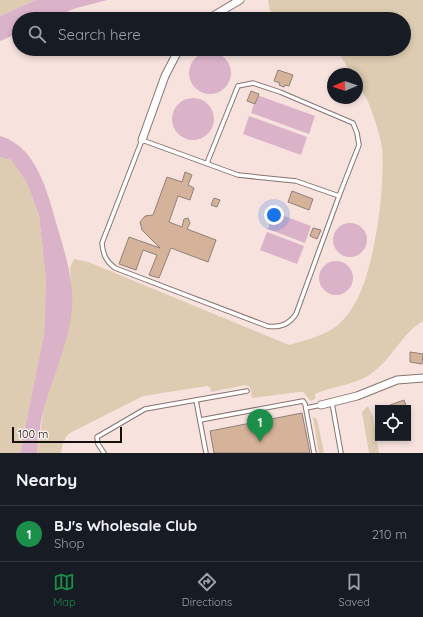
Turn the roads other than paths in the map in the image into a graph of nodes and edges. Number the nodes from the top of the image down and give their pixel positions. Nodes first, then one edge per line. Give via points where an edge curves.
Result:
1 (240, 0) edge
2 (220, 12) edge
3 (175, 56) edge
4 (142, 140) junction
5 (206, 163) junction
6 (339, 196) junction
7 (423, 378) edge
8 (247, 391) dead end
9 (196, 400) junction
10 (332, 403) junction
11 (321, 405) joint
12 (306, 408) junction
13 (200, 420) junction
14 (104, 453) edge
15 (206, 453) edge
16 (314, 453) edge
17 (342, 453) edge

1 - 2 street
3 - 4 street via 165,76
4 - 5 lane
4 - 6 lane via 102,243 109,264 121,271 267,326 285,325 296,314
5 - 6 lane via 238,174 296,182
5 - 6 lane via 238,86 253,83 353,123 358,133 359,145
7 - 10 street via 397,380
8 - 9 lane
9 - 13 lane
9 - 14 lane via 142,410 97,437
10 - 11 street
10 - 17 lane
11 - 12 lane
12 - 13 lane via 303,401
12 - 16 lane
13 - 15 lane

